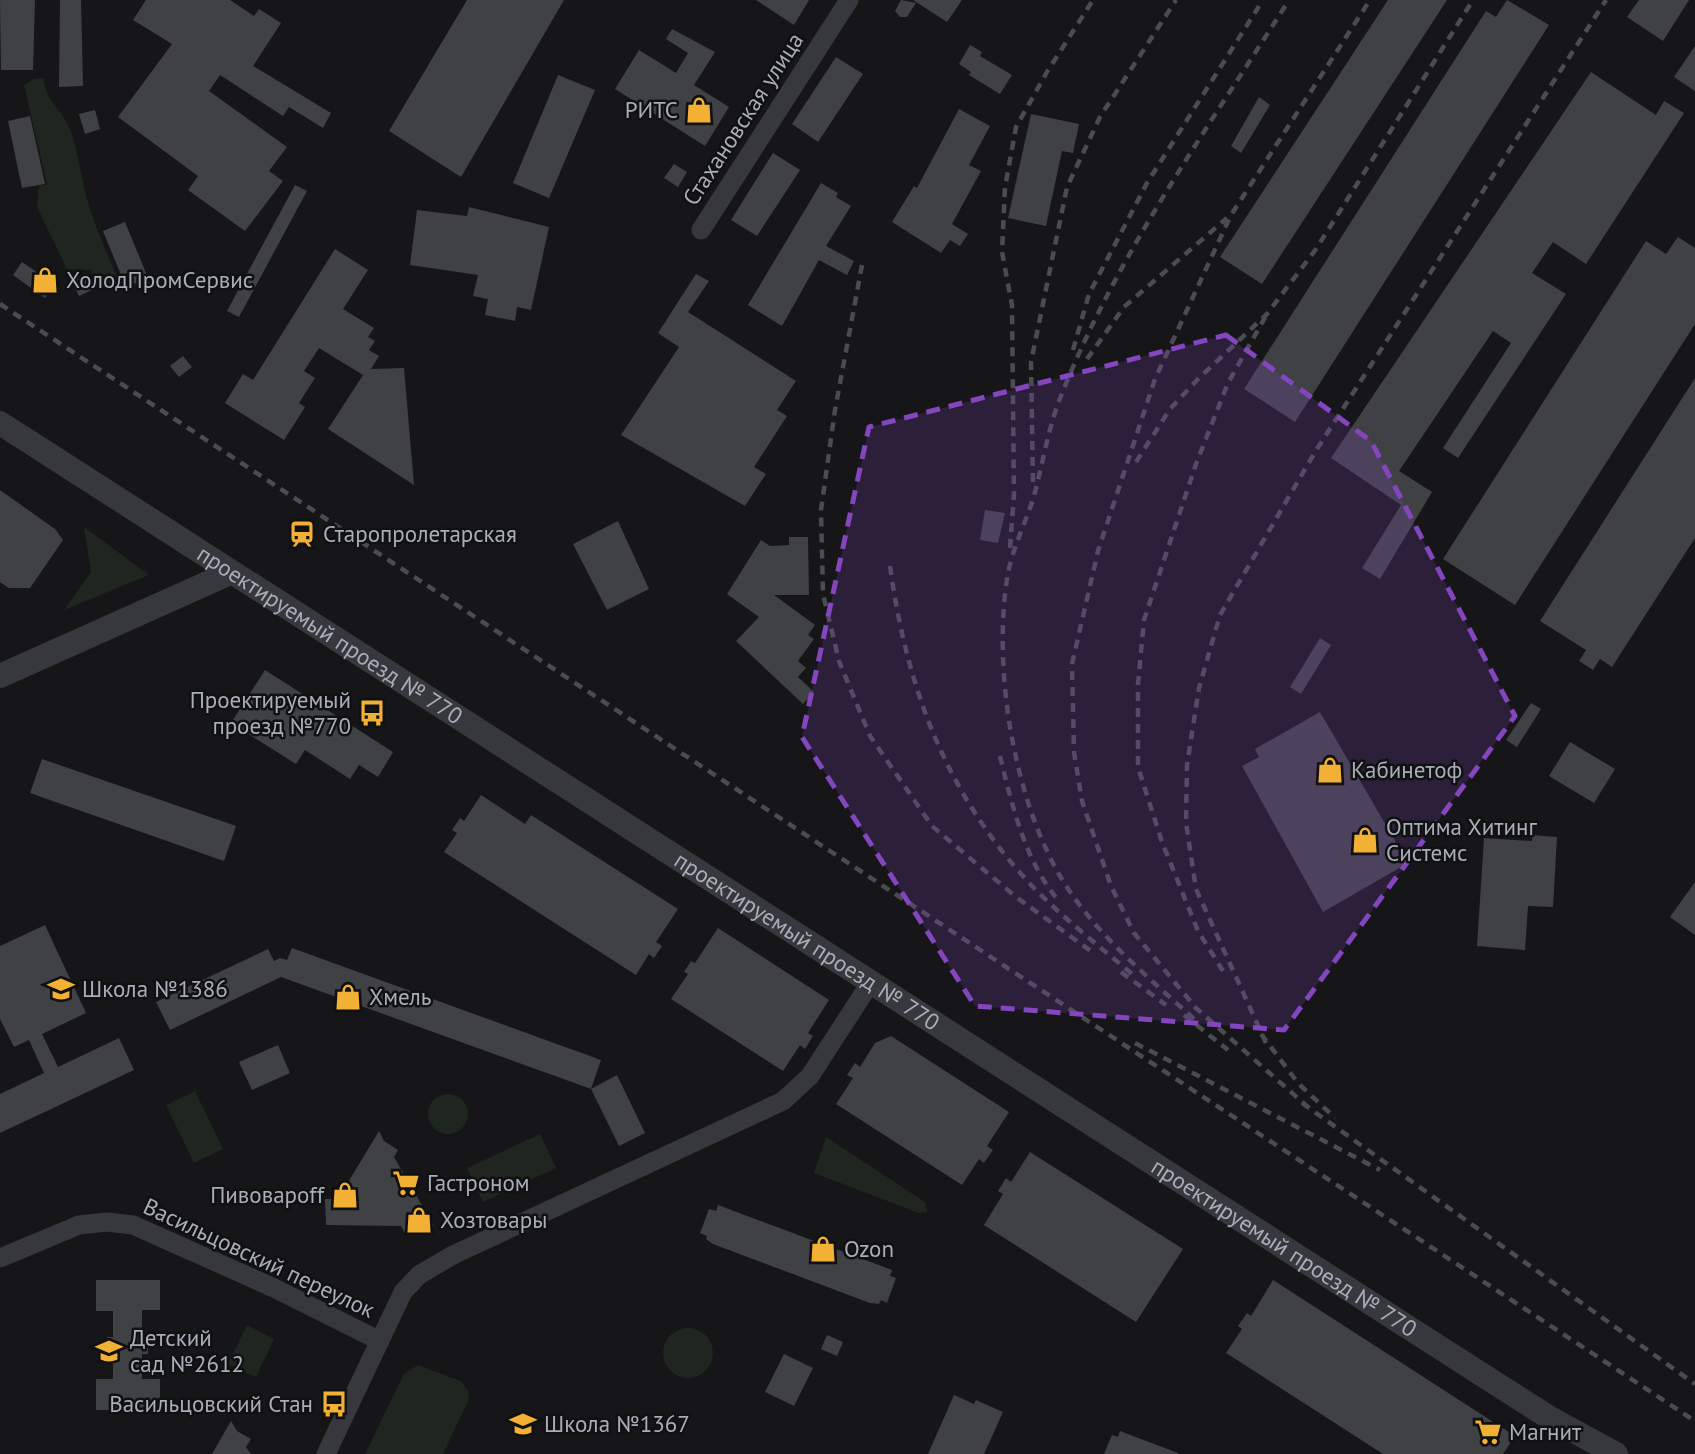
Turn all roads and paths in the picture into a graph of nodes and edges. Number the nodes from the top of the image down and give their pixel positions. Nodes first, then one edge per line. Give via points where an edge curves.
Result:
1 (849, 0) edge
2 (701, 230) dead end
3 (0, 424) edge
4 (230, 573) junction
5 (0, 676) edge
6 (871, 982) junction
7 (0, 1258) edge
8 (378, 1340) junction
9 (326, 1454) edge
10 (1616, 1454) edge

1 - 2 street, Стахановская улица
3 - 4 street, проектируемый проезд № 770
4 - 5 street
4 - 6 street, проектируемый проезд № 770
6 - 8 street via 810,1076 783,1101 433,1266 403,1292
6 - 10 street, проектируемый проезд № 770 via 1550,1418
7 - 8 street, Васильцовский переулок via 79,1225 133,1225
8 - 9 street

